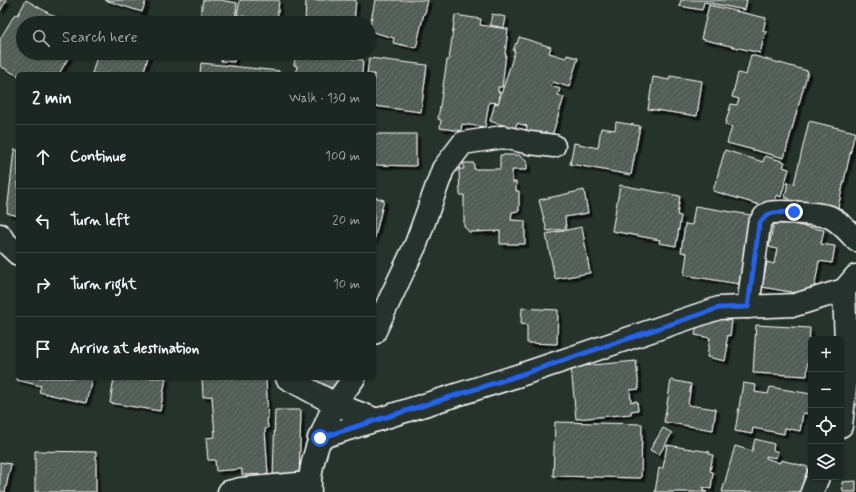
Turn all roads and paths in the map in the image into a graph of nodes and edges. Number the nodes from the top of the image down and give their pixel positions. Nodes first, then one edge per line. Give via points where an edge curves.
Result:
1 (554, 146) dead end
2 (0, 235) edge
3 (856, 240) edge
4 (16, 252) edge
5 (850, 283) edge
6 (748, 307) junction
7 (376, 329) edge
8 (291, 380) edge
9 (353, 380) edge
10 (336, 404) junction
11 (843, 408) edge
12 (377, 420) junction
13 (844, 428) edge
14 (856, 434) edge
15 (320, 438) junction
16 (817, 480) edge
17 (310, 487) edge
18 (229, 492) edge
19 (812, 492) edge

1 - 7 street via 503,136 463,143 442,169 416,244
2 - 4 street
3 - 6 street via 830,217 794,212 769,213 759,225
5 - 6 street via 795,305
5 - 11 street
6 - 12 street via 719,308
8 - 10 street
9 - 10 street
10 - 12 street
10 - 15 street
12 - 15 street
13 - 14 street
15 - 17 street
16 - 19 street
17 - 18 street via 241,489

